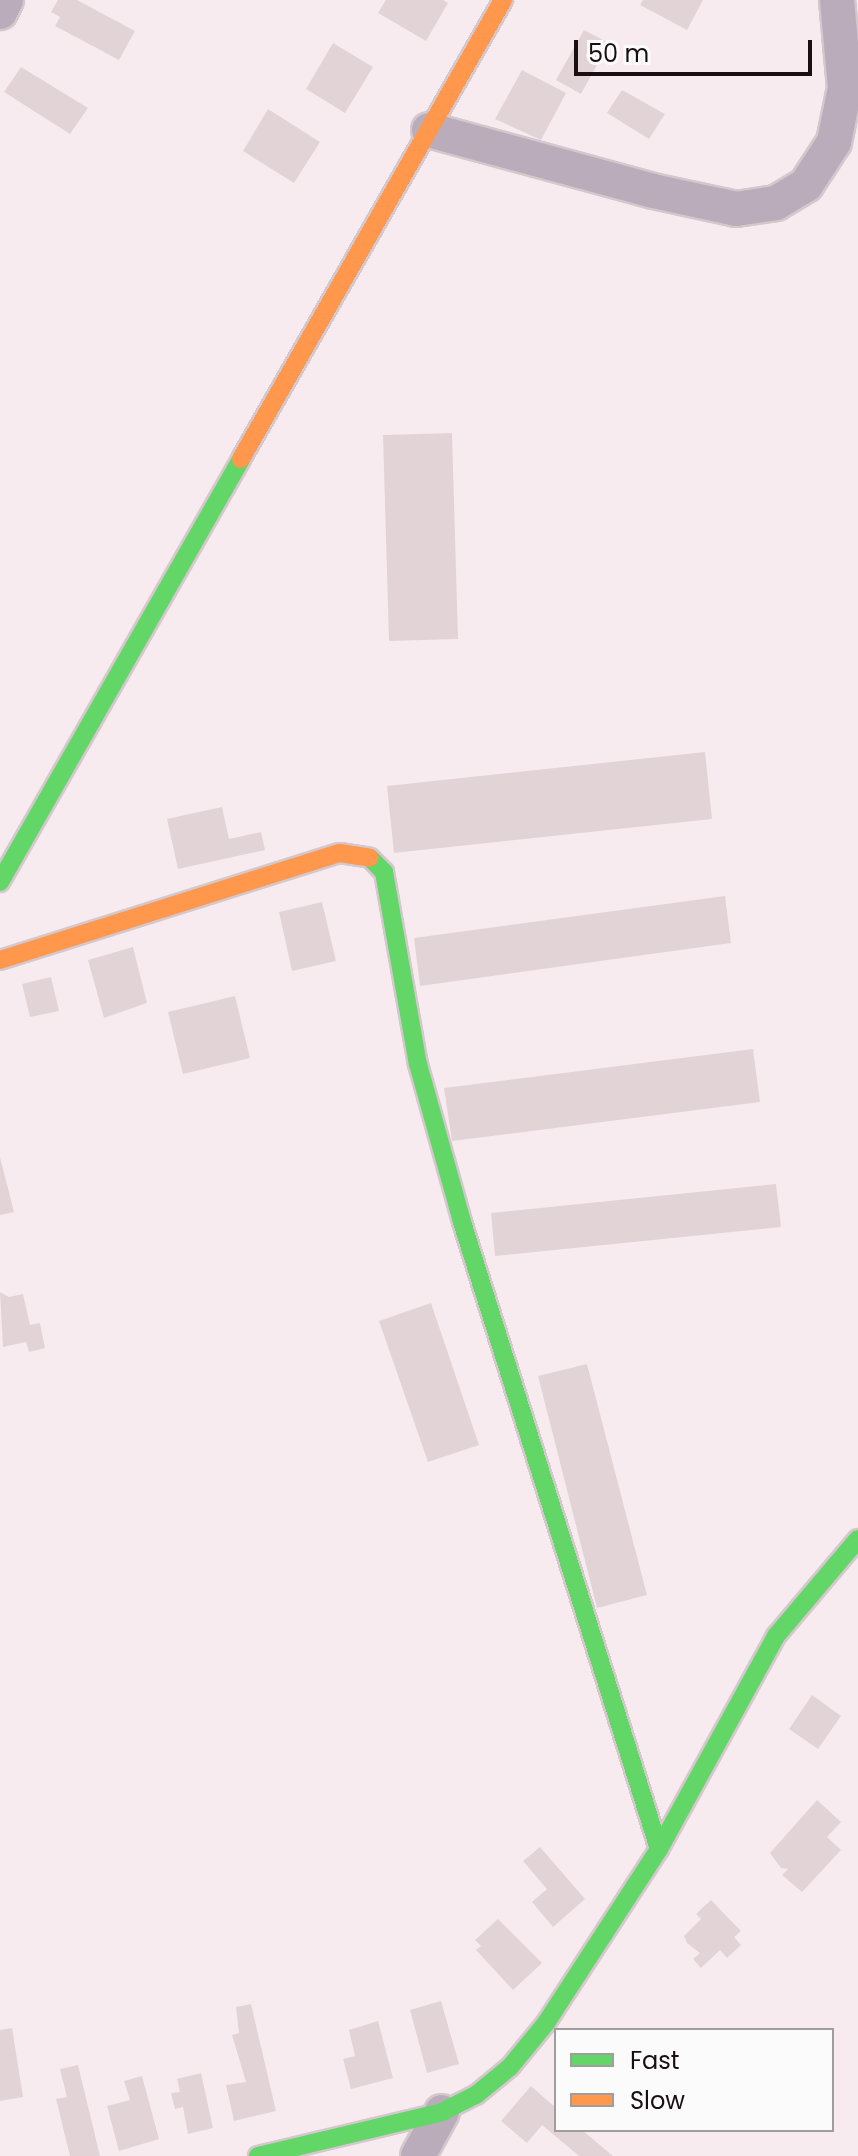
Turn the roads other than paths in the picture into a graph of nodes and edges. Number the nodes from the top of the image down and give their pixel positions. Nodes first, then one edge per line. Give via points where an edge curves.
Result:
1 (6, 0) edge
2 (503, 0) edge
3 (837, 0) edge
4 (0, 12) edge
5 (429, 130) junction
6 (0, 882) edge
7 (0, 960) edge
8 (858, 1539) edge
9 (659, 1849) junction
10 (442, 2112) junction
11 (258, 2156) edge
12 (418, 2156) edge

1 - 4 street
2 - 5 street
3 - 5 street via 845,88 834,142 806,185 776,203 736,209
5 - 6 street
7 - 9 street via 340,853 368,856 384,872 418,1064 462,1222
8 - 9 street via 776,1636
9 - 10 street via 546,2023 510,2067 476,2095
10 - 11 street
10 - 12 street

